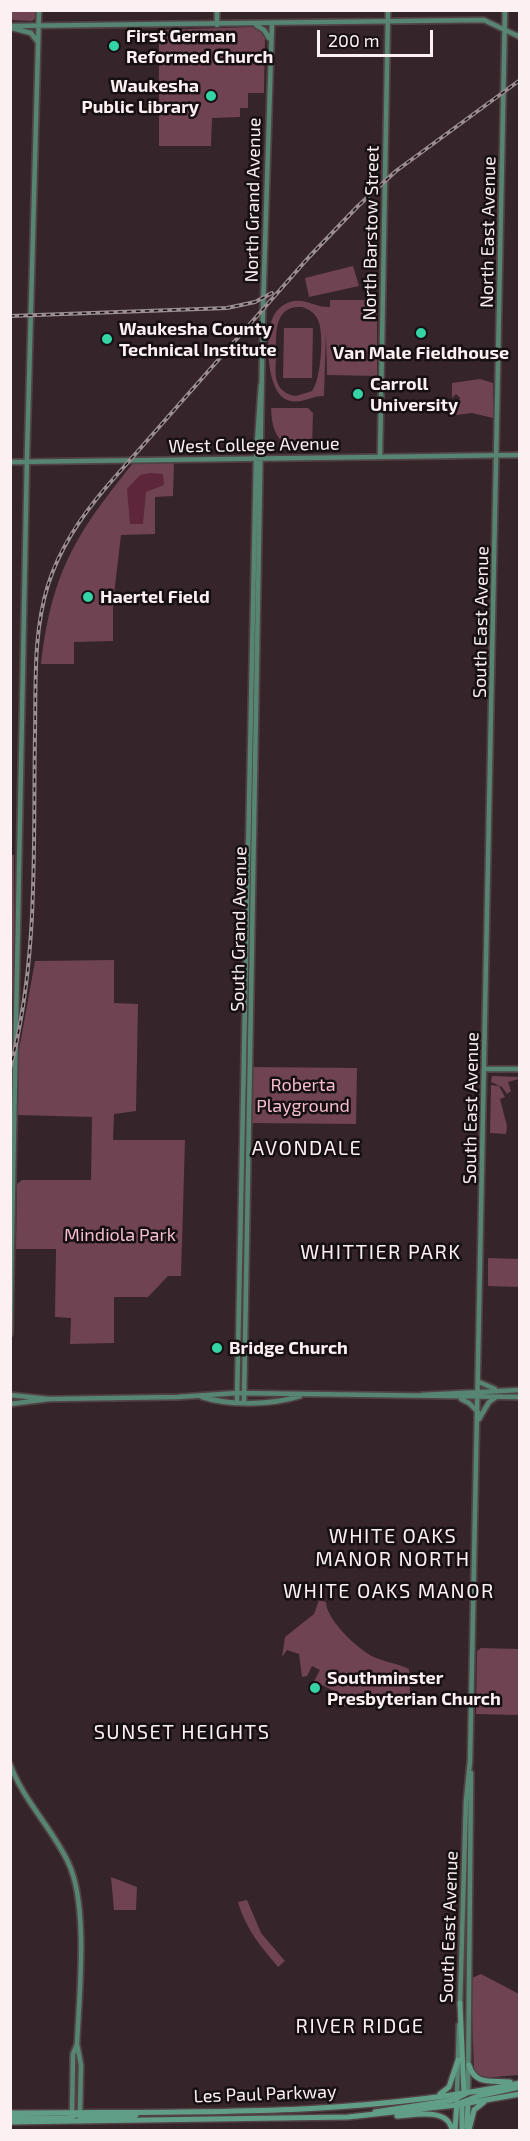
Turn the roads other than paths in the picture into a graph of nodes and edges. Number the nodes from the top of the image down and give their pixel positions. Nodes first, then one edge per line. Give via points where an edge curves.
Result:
1 (39, 10) edge
2 (217, 10) edge
3 (388, 10) edge
4 (505, 10) edge
5 (389, 21) junction
6 (272, 23) junction
7 (248, 24) junction
8 (218, 25) junction
9 (10, 27) edge
10 (39, 27) junction
11 (505, 30) junction
12 (519, 37) edge
13 (270, 40) junction
14 (39, 44) junction
15 (262, 377) junction
16 (498, 455) junction
17 (519, 455) edge
18 (380, 456) junction
19 (256, 458) junction
20 (262, 458) junction
21 (10, 462) edge
22 (27, 462) junction
23 (519, 1069) edge
24 (486, 1070) junction
25 (10, 1334) edge
26 (479, 1382) junction
27 (519, 1390) edge
28 (479, 1391) junction
29 (501, 1391) junction
30 (237, 1393) junction
31 (244, 1393) junction
32 (10, 1395) edge
33 (420, 1395) junction
34 (301, 1396) junction
35 (199, 1397) junction
36 (519, 1397) edge
37 (449, 1398) junction
38 (479, 1398) junction
39 (496, 1398) junction
40 (49, 1399) junction
41 (237, 1401) junction
42 (244, 1401) junction
43 (10, 1404) edge
44 (478, 1413) junction
45 (478, 1422) junction
46 (471, 1761) junction
47 (10, 1764) edge
48 (460, 2003) junction
49 (77, 2044) junction
50 (458, 2060) junction
51 (469, 2065) junction
52 (519, 2084) edge
53 (519, 2094) edge
54 (435, 2097) junction
55 (463, 2099) junction
56 (491, 2099) junction
57 (156, 2111) junction
58 (80, 2112) junction
59 (377, 2115) junction
60 (356, 2116) junction
61 (72, 2117) junction
62 (10, 2118) edge
63 (454, 2130) edge
64 (462, 2130) edge
65 (468, 2130) edge

1 - 10 street
2 - 8 street
3 - 5 street, North Barstow Street
4 - 11 street, North East Avenue
5 - 6 street
5 - 11 street via 486,20
5 - 18 street, North Barstow Street
6 - 7 street
6 - 13 street, North Grand Avenue
7 - 8 street
7 - 13 street via 262,28
8 - 10 street
9 - 10 street
9 - 14 street via 31,33
10 - 14 street
11 - 12 street
11 - 16 street, North East Avenue
13 - 15 street, North Grand Avenue
14 - 22 street
15 - 19 street, North Grand Avenue
15 - 20 street, North Grand Avenue
16 - 17 street, West College Avenue
16 - 18 street, West College Avenue
16 - 24 street, South East Avenue
18 - 20 street, West College Avenue
19 - 20 street, West College Avenue
19 - 22 street, West College Avenue
19 - 30 street, South Grand Avenue
20 - 31 street, South Grand Avenue
21 - 22 street, West College Avenue
22 - 25 street
23 - 24 street
24 - 26 street, South East Avenue
26 - 28 street, South East Avenue
26 - 29 street
27 - 29 street
28 - 29 street
28 - 33 street
28 - 38 street, South East Avenue
30 - 31 street
30 - 35 street
30 - 41 street, South Grand Avenue
31 - 34 street
31 - 42 street, South Grand Avenue
32 - 40 street
33 - 34 street
33 - 37 street
34 - 42 street via 290,1400
35 - 40 street
35 - 41 street
36 - 39 street
37 - 38 street
37 - 44 street via 468,1402
38 - 39 street
38 - 44 street, South East Avenue
39 - 45 street via 489,1402
40 - 43 street
41 - 42 street
44 - 45 street, South East Avenue
45 - 46 street, South East Avenue
46 - 48 street, South East Avenue via 466,1801
46 - 51 street, South East Avenue
47 - 49 street via 68,1861 75,1880 79,1922
48 - 50 street, South East Avenue
48 - 55 main road
49 - 58 street via 81,2065
49 - 61 street via 73,2054
50 - 54 main road via 449,2088
50 - 55 street, South East Avenue
51 - 52 main road via 472,2076 478,2080
51 - 55 street, South East Avenue
52 - 55 main road, Les Paul Parkway
53 - 56 main road, Les Paul Parkway
54 - 55 main road, Les Paul Parkway
54 - 57 main road, Les Paul Parkway via 312,2109
55 - 56 main road, Les Paul Parkway
55 - 59 main road, Les Paul Parkway
55 - 60 main road
55 - 63 main road
55 - 64 main road
55 - 65 main road
56 - 65 main road via 474,2110
57 - 58 main road, Les Paul Parkway
57 - 61 main road
58 - 61 main road, Les Paul Parkway
59 - 60 main road, Les Paul Parkway
59 - 63 main road via 442,2116
60 - 61 main road, Les Paul Parkway
61 - 62 main road, Les Paul Parkway

